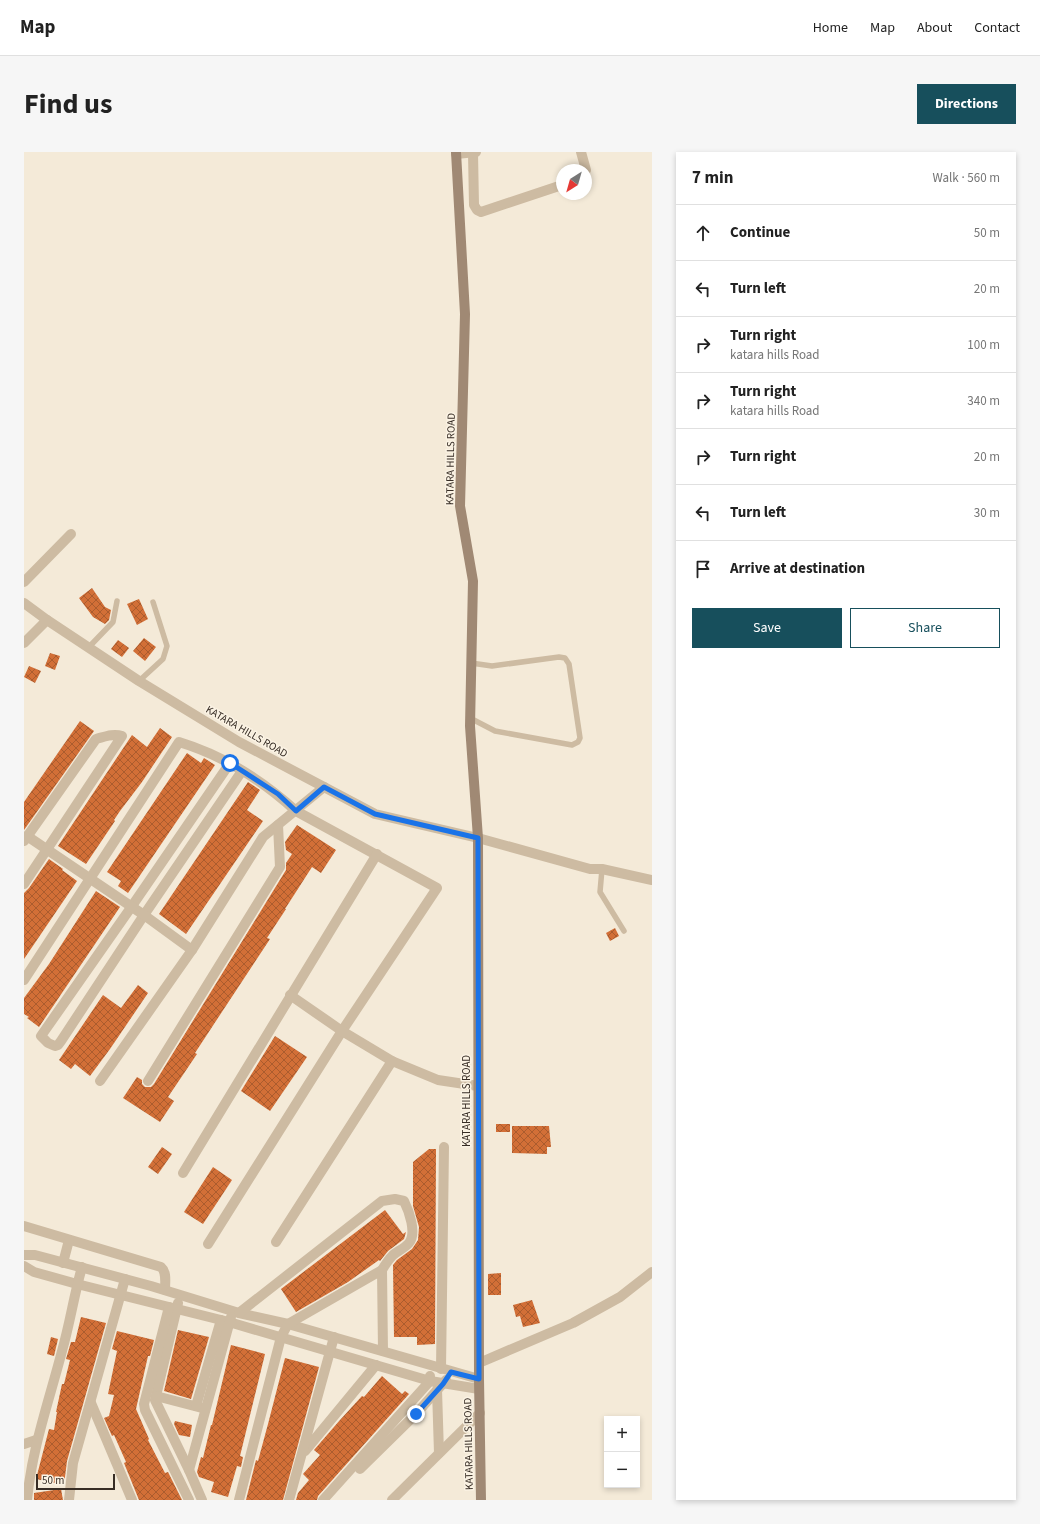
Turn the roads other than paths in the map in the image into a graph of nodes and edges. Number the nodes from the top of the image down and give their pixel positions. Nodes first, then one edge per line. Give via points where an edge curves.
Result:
1 (474, 152) edge
2 (581, 152) edge
3 (456, 153) edge
4 (584, 164) edge
5 (556, 187) edge
6 (71, 534) dead end
7 (24, 582) edge
8 (118, 601) dead end
9 (153, 602) dead end
10 (24, 603) edge
11 (47, 620) junction
12 (24, 642) edge
13 (88, 648) junction
14 (471, 663) junction
15 (139, 681) junction
16 (470, 718) junction
17 (230, 763) junction
18 (242, 771) junction
19 (324, 787) junction
20 (296, 811) junction
21 (278, 825) junction
22 (478, 838) junction
23 (26, 839) edge
24 (47, 850) junction
25 (377, 854) junction
26 (602, 869) junction
27 (90, 878) junction
28 (652, 880) edge
29 (24, 884) edge
30 (132, 906) junction
31 (144, 915) junction
32 (624, 931) dead end
33 (192, 950) junction
34 (24, 980) edge
35 (290, 995) junction
36 (342, 1031) junction
37 (392, 1061) junction
38 (148, 1081) dead end
39 (100, 1082) dead end
40 (478, 1086) junction
41 (444, 1147) dead end
42 (183, 1173) dead end
43 (24, 1226) edge
44 (69, 1240) junction
45 (276, 1242) dead end
46 (208, 1244) dead end
47 (24, 1255) edge
48 (63, 1263) junction
49 (24, 1266) edge
50 (82, 1267) junction
51 (382, 1270) junction
52 (652, 1272) edge
53 (125, 1279) junction
54 (77, 1284) junction
55 (165, 1290) junction
56 (122, 1295) junction
57 (180, 1295) junction
58 (173, 1307) junction
59 (236, 1312) junction
60 (225, 1321) junction
61 (288, 1324) junction
62 (282, 1337) junction
63 (334, 1337) junction
64 (383, 1351) junction
65 (330, 1352) junction
66 (479, 1363) junction
67 (376, 1365) junction
68 (441, 1369) junction
69 (430, 1381) junction
70 (479, 1384) junction
71 (440, 1387) junction
72 (156, 1396) junction
73 (91, 1404) junction
74 (201, 1407) junction
75 (480, 1413) junction
76 (36, 1440) junction
77 (24, 1444) edge
78 (302, 1454) junction
79 (439, 1454) junction
80 (360, 1469) dead end
81 (189, 1470) junction
82 (27, 1500) edge
83 (69, 1500) edge
84 (132, 1500) edge
85 (189, 1500) edge
86 (202, 1500) edge
87 (239, 1500) edge
88 (289, 1500) edge
89 (323, 1500) edge
90 (392, 1500) edge
91 (481, 1500) edge

1 - 3 street
1 - 5 street via 474,205 481,212
2 - 4 street
3 - 14 main road, KATARA HILLS ROAD via 465,314 460,506 473,581
6 - 7 street
8 - 13 lane via 114,622
9 - 15 lane via 168,646 164,659
10 - 11 street, KATARA HILLS ROAD
11 - 12 street
11 - 13 street, KATARA HILLS ROAD
13 - 15 street, KATARA HILLS ROAD
14 - 16 main road, KATARA HILLS ROAD
14 - 16 lane via 492,666 565,658 569,664 580,738 572,745 495,731
15 - 19 street, KATARA HILLS ROAD via 238,742
16 - 22 main road, KATARA HILLS ROAD
17 - 18 street
17 - 27 street via 179,742
17 - 30 street
18 - 20 street via 278,794
18 - 31 street
19 - 20 street
19 - 22 street, KATARA HILLS ROAD via 375,814
20 - 21 street
20 - 25 street
21 - 33 street via 263,837
21 - 38 street via 280,867
22 - 26 street, KATARA HILLS ROAD via 590,869
22 - 40 main road, KATARA HILLS ROAD
23 - 24 street
23 - 24 street via 96,739 111,735 122,736
24 - 27 street
24 - 29 street
25 - 35 street
25 - 36 street via 437,888
26 - 28 street, KATARA HILLS ROAD
26 - 32 lane via 600,892
27 - 30 street
27 - 34 street
30 - 31 street
30 - 31 street via 41,1036 48,1043 58,1045
31 - 33 street
33 - 39 street
35 - 36 street
35 - 42 street
36 - 37 street
36 - 46 street
37 - 40 street via 438,1080
37 - 45 street
40 - 66 main road, KATARA HILLS ROAD
41 - 68 street
43 - 44 street
44 - 48 street
44 - 55 street via 161,1267 165,1273
47 - 48 street via 35,1255
48 - 50 street
49 - 54 street via 34,1272
50 - 53 street
50 - 54 street
51 - 59 street via 392,1256 409,1244 412,1237 404,1201 382,1201
51 - 61 street
51 - 64 street
52 - 66 street via 620,1297 573,1323
53 - 55 street
53 - 56 street
54 - 56 street
54 - 76 street via 63,1350
55 - 57 street
56 - 58 street
56 - 73 street
57 - 58 street
57 - 59 street
58 - 60 street
58 - 72 street
58 - 85 street via 144,1404
59 - 60 street
59 - 61 street
60 - 62 street
60 - 74 street
61 - 62 street
61 - 63 street
62 - 65 street
62 - 87 street
63 - 64 street
63 - 65 street
64 - 68 street
65 - 67 street
65 - 78 street
66 - 70 main road, KATARA HILLS ROAD
67 - 69 street
67 - 78 street
68 - 69 street
68 - 70 street
68 - 71 street
69 - 71 street
69 - 89 street
70 - 71 street
70 - 75 main road, KATARA HILLS ROAD
71 - 79 street
71 - 80 street
72 - 74 street
72 - 81 street via 155,1400
73 - 83 street via 73,1464
73 - 84 street
74 - 81 street
75 - 79 street
75 - 91 main road, KATARA HILLS ROAD
76 - 77 street
76 - 82 street
78 - 88 street
79 - 90 street
81 - 86 street

